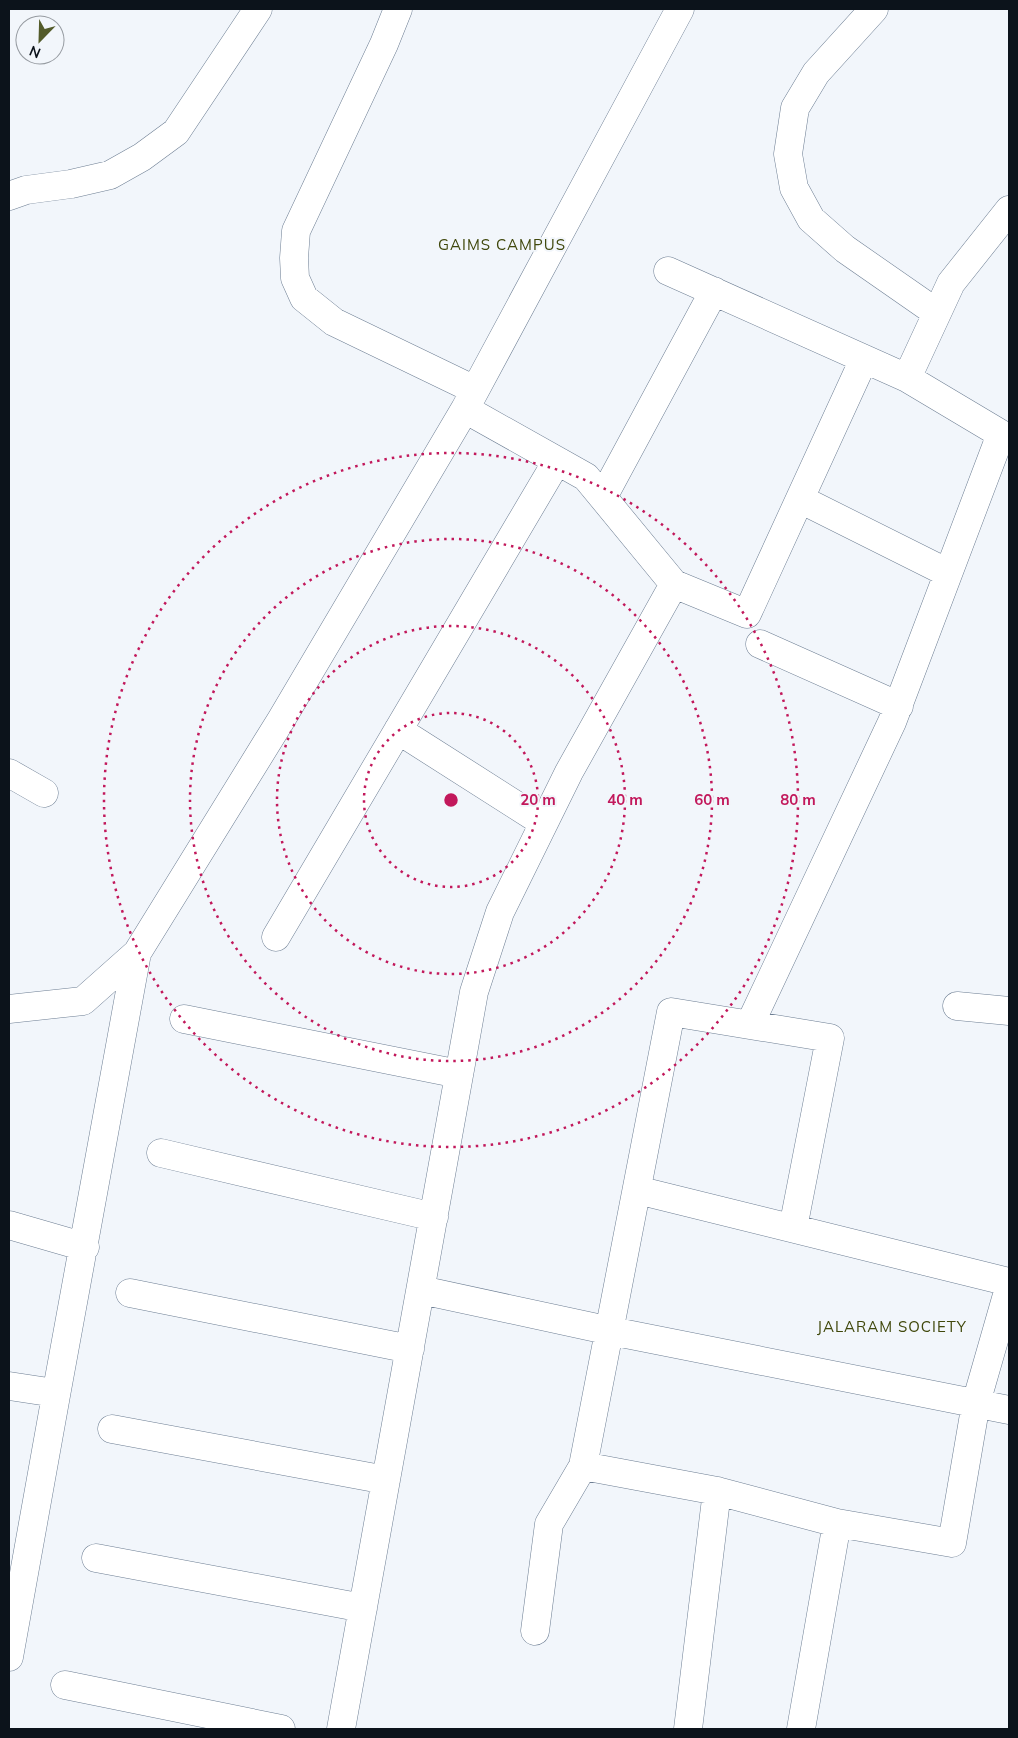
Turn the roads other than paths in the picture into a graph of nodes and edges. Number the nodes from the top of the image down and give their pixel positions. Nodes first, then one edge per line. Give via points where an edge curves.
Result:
1 (258, 9) edge
2 (398, 9) edge
3 (680, 9) edge
4 (874, 9) edge
5 (9, 196) edge
6 (1009, 210) edge
7 (668, 271) dead end
8 (714, 291) junction
9 (937, 313) junction
10 (864, 359) junction
11 (907, 378) junction
12 (470, 400) junction
13 (557, 460) junction
14 (603, 497) junction
15 (800, 499) junction
16 (948, 573) junction
17 (674, 584) junction
18 (760, 644) dead end
19 (899, 706) junction
20 (398, 730) junction
21 (9, 773) edge
22 (44, 792) dead end
23 (544, 823) junction
24 (276, 937) dead end
25 (137, 953) junction
26 (957, 1006) dead end
27 (9, 1009) edge
28 (1009, 1011) edge
29 (184, 1019) dead end
30 (750, 1024) junction
31 (459, 1074) junction
32 (160, 1153) dead end
33 (638, 1190) junction
34 (434, 1216) junction
35 (9, 1225) edge
36 (794, 1228) junction
37 (84, 1247) junction
38 (1009, 1282) edge
39 (1009, 1288) edge
40 (421, 1290) junction
41 (130, 1293) dead end
42 (611, 1331) junction
43 (410, 1350) junction
44 (9, 1386) edge
45 (55, 1393) junction
46 (976, 1403) junction
47 (1009, 1410) edge
48 (112, 1429) dead end
49 (583, 1466) junction
50 (386, 1480) junction
51 (717, 1492) junction
52 (837, 1523) junction
53 (96, 1558) dead end
54 (363, 1608) junction
55 (535, 1631) dead end
56 (9, 1657) edge
57 (65, 1686) dead end
58 (281, 1729) edge
59 (341, 1729) edge
60 (688, 1729) edge
61 (801, 1729) edge

1 - 5 street via 176,132 110,175
2 - 12 street via 296,231 295,278 304,298 334,322
3 - 12 street
4 - 9 street via 816,73 795,108 788,154 794,188 811,219 845,249
6 - 9 street via 951,283
7 - 8 street
8 - 10 street
8 - 14 street
9 - 11 street
10 - 11 street
10 - 15 street
11 - 16 street via 1001,434
12 - 13 street
12 - 25 street via 281,720
13 - 14 street via 586,477
13 - 20 street
14 - 17 street
15 - 16 street
15 - 17 street via 746,614
16 - 19 street
17 - 23 street
18 - 19 street
19 - 30 street
20 - 23 street
20 - 24 street
21 - 22 street
23 - 31 street via 500,912 474,992
25 - 27 street via 83,1001
25 - 37 street
26 - 28 street
29 - 31 street
30 - 33 street via 671,1012
30 - 36 street via 830,1038
31 - 34 street
32 - 34 street
33 - 36 street
33 - 42 street
34 - 40 street
35 - 37 street
36 - 38 street
37 - 45 street
39 - 46 street
40 - 42 street
40 - 43 street
41 - 43 street
42 - 46 street
42 - 49 street
43 - 50 street
44 - 45 street
45 - 56 street
46 - 47 street
46 - 52 street via 952,1543
48 - 50 street
49 - 51 street
49 - 55 street via 550,1524
50 - 54 street
51 - 52 street
51 - 60 street
52 - 61 street
53 - 54 street
54 - 59 street
57 - 58 street

